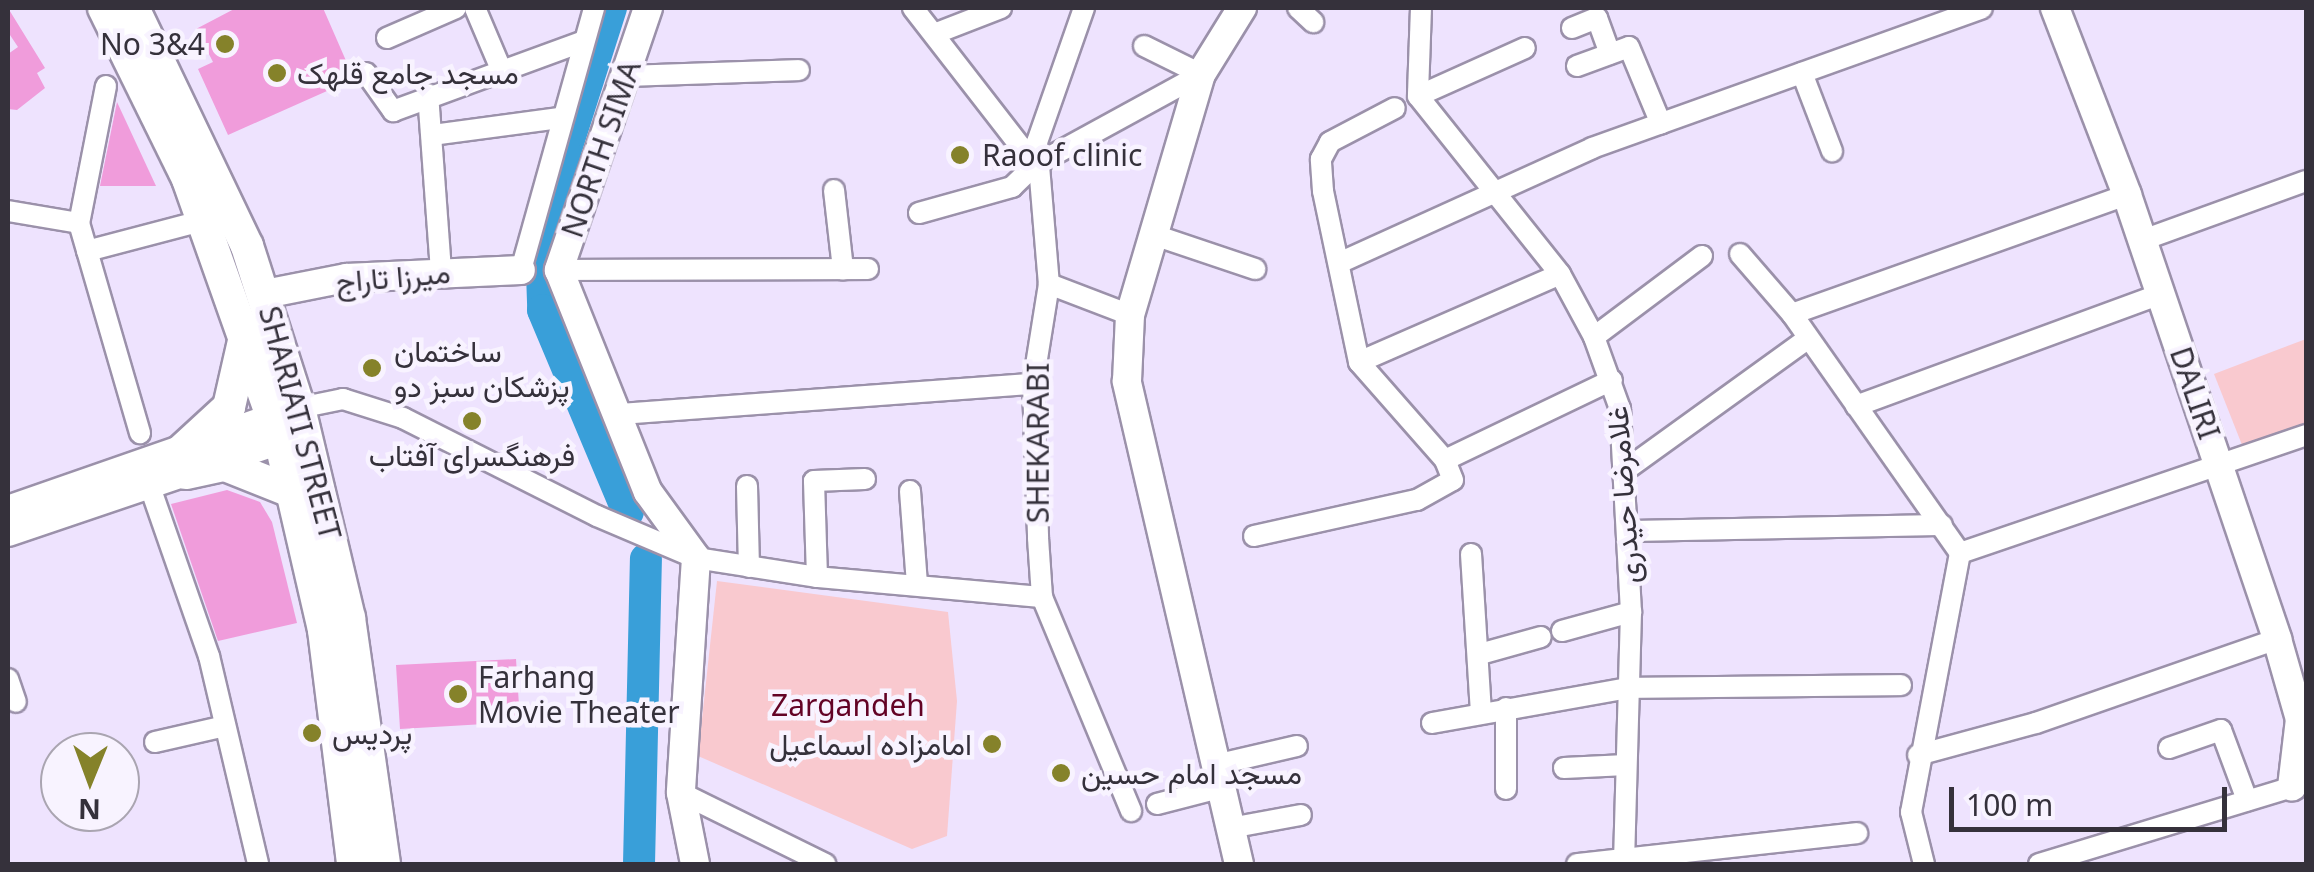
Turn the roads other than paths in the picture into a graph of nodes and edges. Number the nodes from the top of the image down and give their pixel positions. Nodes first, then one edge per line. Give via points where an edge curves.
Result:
1 (104, 8) edge
2 (133, 8) edge
3 (456, 8) edge
4 (475, 8) edge
5 (594, 8) edge
6 (648, 8) edge
7 (913, 8) edge
8 (1001, 8) edge
9 (1242, 8) edge
10 (1421, 8) edge
11 (1982, 8) edge
12 (2055, 8) edge
13 (1082, 9) edge
14 (1572, 28) dead end
15 (934, 34) junction
16 (387, 38) dead end
17 (582, 42) junction
18 (1144, 46) dead end
19 (1525, 48) dead end
20 (1610, 54) junction
21 (1577, 66) dead end
22 (500, 67) junction
23 (799, 70) dead end
24 (366, 73) dead end
25 (1802, 73) junction
26 (1201, 74) junction
27 (629, 76) junction
28 (106, 86) dead end
29 (428, 94) junction
30 (1418, 96) junction
31 (1395, 108) dead end
32 (560, 118) junction
33 (1661, 124) junction
34 (432, 135) junction
35 (1832, 152) dead end
36 (1035, 165) junction
37 (2306, 181) edge
38 (834, 190) dead end
39 (1494, 193) junction
40 (2127, 195) junction
41 (8, 211) edge
42 (918, 213) dead end
43 (204, 220) junction
44 (79, 223) junction
45 (1154, 235) junction
46 (2143, 240) junction
47 (87, 251) junction
48 (1740, 254) dead end
49 (1702, 256) dead end
50 (1339, 263) junction
51 (843, 269) junction
52 (868, 269) dead end
53 (1255, 269) dead end
54 (522, 270) joint
55 (559, 270) junction
56 (441, 271) junction
57 (1560, 274) junction
58 (1050, 284) junction
59 (265, 294) junction
60 (2161, 294) junction
61 (1792, 314) junction
62 (1130, 315) junction
63 (243, 327) junction
64 (1594, 337) junction
65 (1807, 339) junction
66 (1358, 362) junction
67 (1612, 380) junction
68 (1033, 384) junction
69 (1856, 406) junction
70 (620, 414) junction
71 (289, 424) junction
72 (140, 433) dead end
73 (2306, 434) edge
74 (1445, 460) junction
75 (183, 463) junction
76 (2220, 468) junction
77 (1627, 469) junction
78 (865, 479) dead end
79 (149, 484) junction
80 (747, 486) dead end
81 (910, 491) dead end
82 (292, 492) junction
83 (8, 510) edge
84 (1942, 525) junction
85 (1629, 531) junction
86 (8, 532) edge
87 (1254, 536) dead end
88 (1960, 553) junction
89 (1471, 554) dead end
90 (696, 558) junction
91 (749, 567) junction
92 (817, 577) junction
93 (916, 584) junction
94 (1042, 597) junction
95 (1631, 612) junction
96 (1562, 631) dead end
97 (1540, 637) dead end
98 (2278, 639) junction
99 (1480, 654) junction
100 (8, 679) edge
101 (1901, 685) dead end
102 (1629, 688) junction
103 (16, 702) dead end
104 (1506, 708) junction
105 (1480, 712) junction
106 (1432, 723) dead end
107 (225, 726) junction
108 (155, 742) dead end
109 (1297, 746) dead end
110 (2169, 748) dead end
111 (1918, 756) junction
112 (1626, 765) junction
113 (1564, 768) dead end
114 (1217, 776) junction
115 (2292, 787) joint
116 (1506, 789) dead end
117 (681, 793) junction
118 (2247, 800) junction
119 (1157, 804) dead end
120 (1131, 811) dead end
121 (1301, 815) dead end
122 (1230, 828) junction
123 (1857, 832) dead end
124 (1624, 862) edge
125 (258, 864) edge
126 (353, 864) edge
127 (384, 864) edge
128 (695, 864) edge
129 (825, 864) edge
130 (1240, 864) edge
131 (1577, 864) edge
132 (1924, 864) edge
133 (2039, 864) edge

1 - 43 main road, SHARIATI STREET
2 - 59 main road, SHARIATI STREET via 214,168
3 - 16 street
4 - 22 street
5 - 17 street
6 - 27 street, NORTH SIMA
7 - 15 street
8 - 15 street
9 - 26 street
10 - 30 street
11 - 25 street
12 - 40 street, DALIRI
13 - 36 street, SHEKARABI
14 - 20 street via 1597,18
15 - 36 street
17 - 22 street
17 - 32 street
18 - 26 street
19 - 30 street
20 - 21 street
20 - 33 street via 1629,47
22 - 29 street
23 - 27 street
24 - 29 street via 391,111
25 - 33 street
25 - 35 street
26 - 36 street
26 - 45 street
27 - 55 street, NORTH SIMA
28 - 44 street
29 - 34 street
30 - 39 street, غلامرضا حیدری
31 - 50 street via 1342,131 1321,160
32 - 34 street
32 - 54 street
33 - 39 street
34 - 56 street
36 - 42 street via 1012,187
36 - 58 street, SHEKARABI
37 - 46 street
38 - 51 street
39 - 50 street
39 - 57 street, غلامرضا حیدری
40 - 46 street, DALIRI
40 - 61 street
41 - 44 street
43 - 47 street
43 - 63 main road, SHARIATI STREET
44 - 47 street
45 - 53 street
45 - 62 street
46 - 60 street, DALIRI
47 - 72 street
48 - 61 street
49 - 64 street
50 - 66 street
51 - 52 street
51 - 55 street
54 - 56 street, میرزا تاراج
55 - 70 street, NORTH SIMA
56 - 59 street, میرزا تاراج
57 - 64 street, غلامرضا حیدری
57 - 66 street
58 - 62 street
58 - 68 street, SHEKARABI
59 - 71 main road, SHARIATI STREET
60 - 69 street
60 - 76 street, DALIRI
61 - 65 street
62 - 114 street via 1127,381
63 - 71 main road, SHARIATI STREET
63 - 75 main road via 246,358 229,407
64 - 67 street, غلامرضا حیدری
65 - 69 street
65 - 77 street
66 - 74 street
67 - 74 street
67 - 77 street, غلامرضا حیدری
68 - 70 street
68 - 94 street, SHEKARABI
69 - 84 street
70 - 90 street, NORTH SIMA via 648,492
71 - 75 street
71 - 82 main road, SHARIATI STREET
71 - 90 street via 343,400 403,418
71 - 127 main road, SHARIATI STREET via 349,618
73 - 76 street
74 - 87 street via 1454,480 1416,500
75 - 79 street
75 - 82 main road via 225,465
75 - 83 street
76 - 88 street
76 - 98 street, DALIRI
77 - 85 street, غلامرضا حیدری
78 - 92 street via 814,481
79 - 86 street
79 - 107 street
80 - 91 street
81 - 93 street
82 - 126 main road, SHARIATI STREET via 324,630
84 - 85 street
84 - 88 street
85 - 95 street, غلامرضا حیدری
88 - 111 street
89 - 99 street
90 - 91 street
90 - 117 street
91 - 92 street
92 - 93 street
93 - 94 street
94 - 120 street, SHEKARABI
95 - 96 street
95 - 102 street, غلامرضا حیدری
97 - 99 street
98 - 111 street via 2036,723
98 - 115 street, DALIRI via 2300,719
99 - 105 street
100 - 103 street
101 - 102 street
102 - 104 street
102 - 112 street, غلامرضا حیدری
104 - 105 street
104 - 116 street
105 - 106 street
107 - 108 street
107 - 125 street
109 - 114 street
110 - 118 street via 2220,730
111 - 132 street via 1911,812
112 - 113 street
112 - 124 street, غلامرضا حیدری
114 - 119 street
114 - 122 street
115 - 118 street
117 - 128 street
117 - 129 street
118 - 133 street
121 - 122 street
122 - 130 street
123 - 124 street
124 - 131 street

